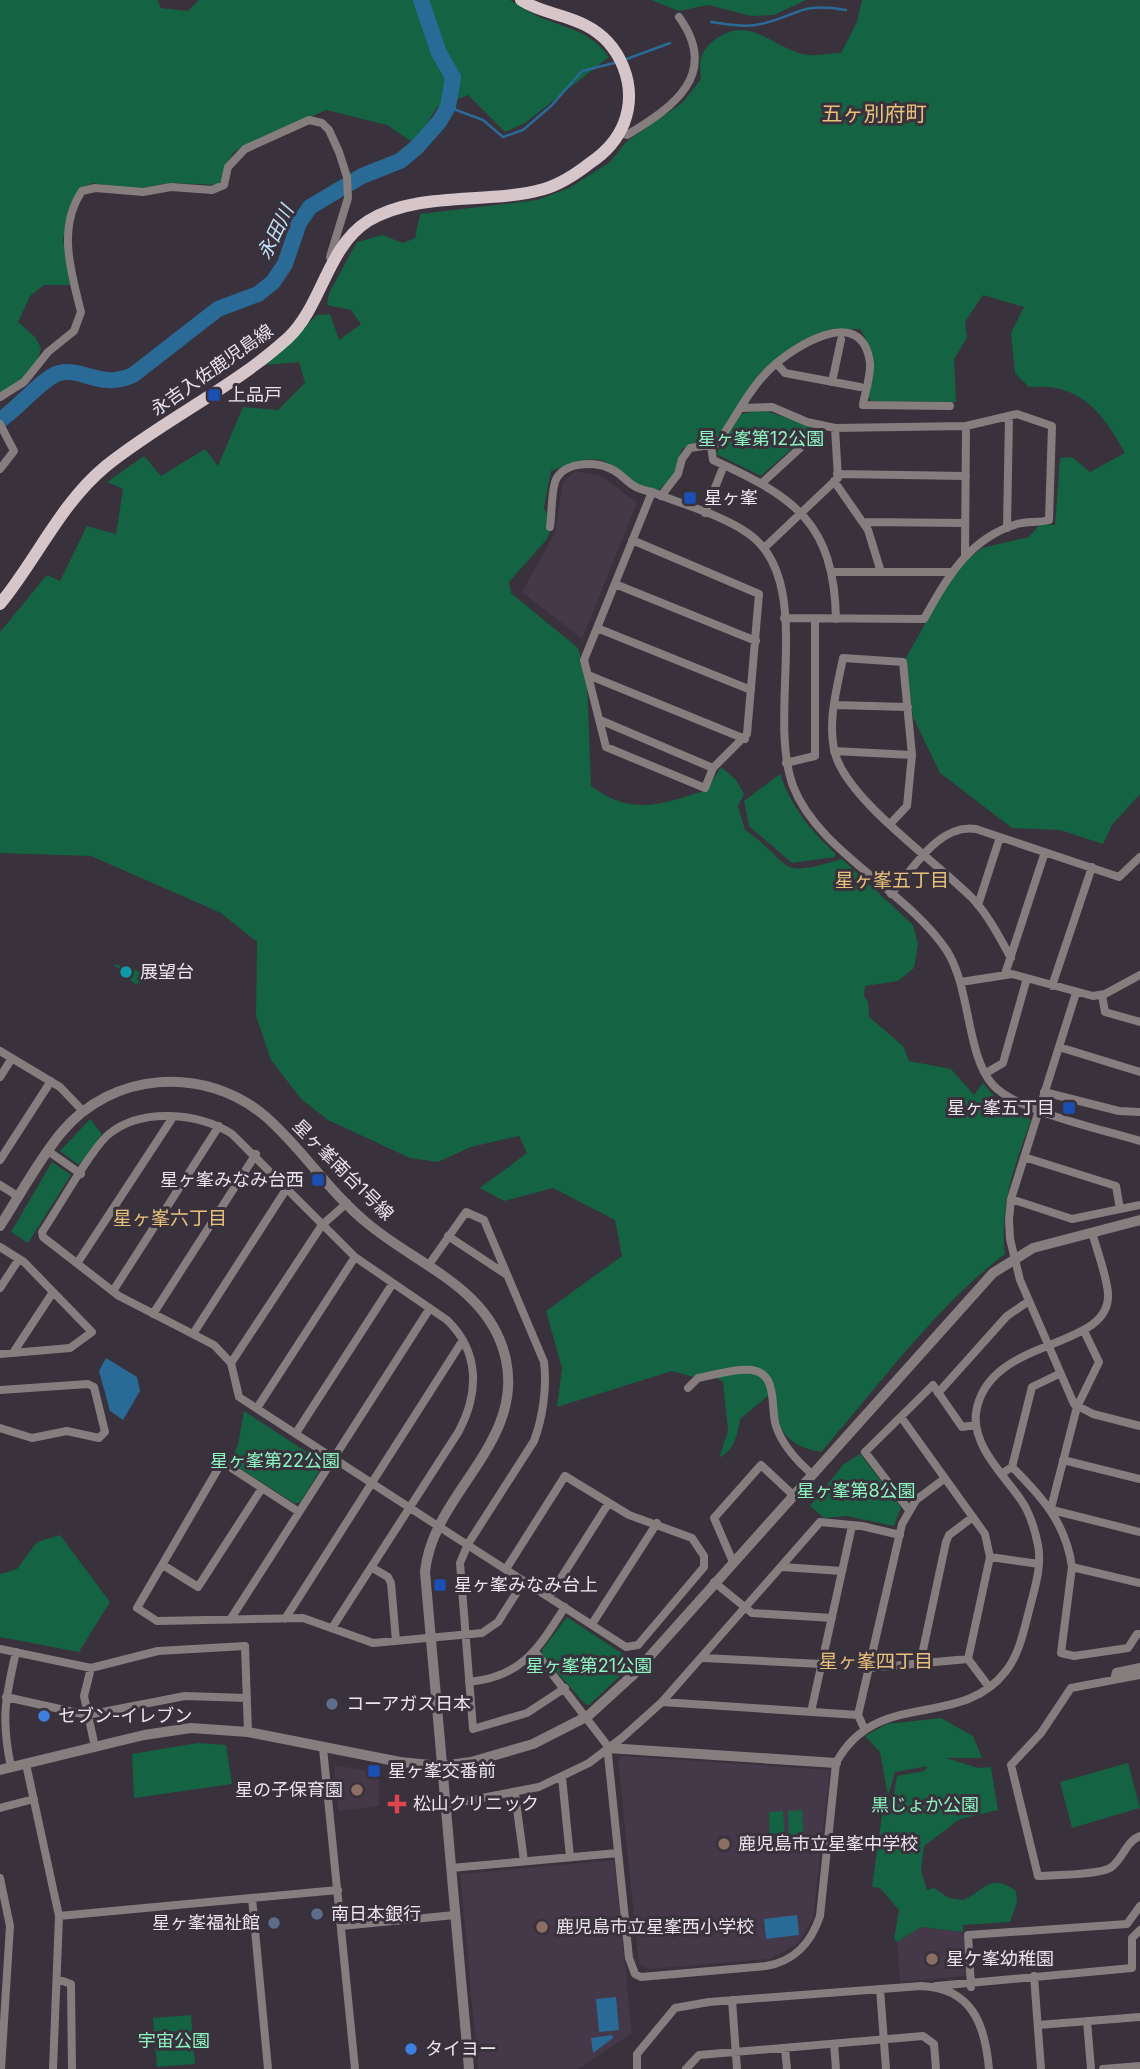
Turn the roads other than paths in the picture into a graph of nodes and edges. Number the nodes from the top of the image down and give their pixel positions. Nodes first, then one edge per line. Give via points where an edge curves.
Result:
1 (521, 0) edge
2 (679, 17) dead end
3 (622, 126) junction
4 (333, 263) junction
5 (841, 340) dead end
6 (777, 364) junction
7 (832, 382) junction
8 (860, 387) dead end
9 (0, 397) edge
10 (950, 406) dead end
11 (742, 408) junction
12 (1009, 416) junction
13 (966, 426) junction
14 (823, 427) junction
15 (2, 428) edge
16 (835, 428) junction
17 (711, 446) junction
18 (724, 465) junction
19 (0, 469) edge
20 (966, 476) junction
21 (836, 477) junction
22 (763, 482) junction
23 (652, 492) junction
24 (661, 496) junction
25 (705, 513) junction
26 (801, 513) junction
27 (863, 522) junction
28 (965, 523) junction
29 (550, 527) dead end
30 (1007, 528) junction
31 (632, 540) junction
32 (764, 548) junction
33 (965, 555) junction
34 (832, 572) junction
35 (881, 572) junction
36 (951, 572) junction
37 (615, 584) junction
38 (0, 604) edge
39 (784, 618) junction
40 (815, 619) junction
41 (836, 619) junction
42 (597, 628) junction
43 (756, 641) junction
44 (588, 675) junction
45 (751, 690) junction
46 (834, 705) junction
47 (908, 707) junction
48 (600, 720) junction
49 (745, 739) junction
50 (834, 751) junction
51 (912, 755) junction
52 (786, 763) junction
53 (713, 768) junction
54 (891, 823) junction
55 (1000, 837) junction
56 (1045, 852) junction
57 (925, 855) junction
58 (1140, 857) edge
59 (1092, 867) junction
60 (891, 894) junction
61 (978, 905) junction
62 (1011, 958) junction
63 (1005, 974) junction
64 (1140, 975) edge
65 (1027, 978) junction
66 (961, 982) junction
67 (1052, 986) junction
68 (1076, 993) junction
69 (1102, 995) junction
70 (1140, 1022) edge
71 (1059, 1047) junction
72 (0, 1051) edge
73 (12, 1058) junction
74 (1140, 1072) edge
75 (986, 1073) junction
76 (0, 1077) edge
77 (51, 1081) junction
78 (1044, 1092) junction
79 (1039, 1110) junction
80 (83, 1111) junction
81 (1140, 1112) edge
82 (173, 1116) junction
83 (219, 1126) junction
84 (1140, 1141) edge
85 (48, 1151) junction
86 (256, 1154) junction
87 (1024, 1157) junction
88 (0, 1160) edge
89 (81, 1174) junction
90 (0, 1185) edge
91 (287, 1188) junction
92 (19, 1196) junction
93 (1011, 1199) junction
94 (347, 1203) junction
95 (1140, 1205) edge
96 (1120, 1209) junction
97 (1140, 1220) edge
98 (322, 1225) junction
99 (0, 1226) edge
100 (1092, 1231) junction
101 (447, 1236) junction
102 (0, 1247) edge
103 (355, 1257) junction
104 (19, 1259) junction
105 (78, 1262) junction
106 (428, 1266) junction
107 (507, 1275) junction
108 (393, 1283) junction
109 (0, 1289) edge
110 (113, 1291) junction
111 (53, 1292) junction
112 (1029, 1301) junction
113 (430, 1308) junction
114 (153, 1314) junction
115 (1084, 1331) junction
116 (193, 1334) junction
117 (463, 1340) junction
118 (1048, 1346) junction
119 (13, 1353) junction
120 (0, 1354) edge
121 (231, 1363) junction
122 (1059, 1374) junction
123 (688, 1388) dead end
124 (0, 1390) edge
125 (938, 1393) junction
126 (1077, 1407) junction
127 (257, 1408) junction
128 (901, 1417) junction
129 (976, 1425) junction
130 (1140, 1426) edge
131 (0, 1428) edge
132 (296, 1433) junction
133 (334, 1458) junction
134 (1063, 1460) junction
135 (1012, 1467) junction
136 (812, 1474) junction
137 (1001, 1474) junction
138 (944, 1479) junction
139 (1140, 1479) edge
140 (372, 1483) junction
141 (262, 1488) junction
142 (793, 1495) junction
143 (608, 1504) junction
144 (410, 1507) junction
145 (1051, 1509) junction
146 (909, 1510) junction
147 (299, 1512) junction
148 (972, 1517) junction
149 (657, 1523) junction
150 (852, 1525) junction
151 (438, 1526) junction
152 (1140, 1532) edge
153 (900, 1535) junction
154 (468, 1544) junction
155 (990, 1557) junction
156 (733, 1562) junction
157 (1039, 1564) junction
158 (163, 1565) junction
159 (372, 1567) junction
160 (782, 1567) junction
161 (1072, 1567) junction
162 (506, 1569) junction
163 (842, 1571) junction
164 (524, 1581) junction
165 (714, 1582) junction
166 (1140, 1583) edge
167 (549, 1597) junction
168 (565, 1607) junction
169 (745, 1609) junction
170 (832, 1618) junction
171 (285, 1619) junction
172 (230, 1620) junction
173 (592, 1624) junction
174 (332, 1628) junction
175 (465, 1634) junction
176 (1140, 1634) edge
177 (431, 1638) junction
178 (396, 1641) junction
179 (0, 1649) edge
180 (16, 1652) junction
181 (536, 1653) junction
182 (703, 1658) junction
183 (968, 1659) junction
184 (821, 1664) junction
185 (920, 1664) junction
186 (1140, 1667) edge
187 (91, 1668) junction
188 (869, 1668) junction
189 (1140, 1675) edge
190 (1114, 1680) junction
191 (469, 1682) junction
192 (989, 1687) junction
193 (565, 1688) junction
194 (6, 1697) junction
195 (247, 1698) junction
196 (662, 1702) junction
197 (810, 1712) junction
198 (87, 1715) junction
199 (858, 1715) junction
200 (588, 1716) junction
201 (864, 1728) junction
202 (248, 1732) junction
203 (95, 1747) junction
204 (323, 1748) junction
205 (608, 1748) junction
206 (26, 1763) junction
207 (836, 1763) junction
208 (441, 1766) junction
209 (6, 1769) edge
210 (562, 1777) junction
211 (516, 1794) junction
212 (34, 1799) junction
213 (445, 1805) junction
214 (0, 1808) edge
215 (1140, 1836) edge
216 (618, 1853) junction
217 (570, 1857) junction
218 (524, 1861) junction
219 (451, 1868) junction
220 (0, 1878) edge
221 (338, 1890) junction
222 (252, 1898) junction
223 (1140, 1906) edge
224 (455, 1915) junction
225 (60, 1916) junction
226 (341, 1926) junction
227 (5, 1928) edge
228 (1140, 1930) edge
229 (1034, 1976) junction
230 (3, 1977) edge
231 (57, 1979) junction
232 (971, 1984) junction
233 (933, 1986) junction
234 (880, 1989) junction
235 (732, 2000) junction
236 (1140, 2017) edge
237 (1087, 2021) junction
238 (1038, 2025) junction
239 (2, 2026) edge
240 (884, 2040) junction
241 (834, 2044) junction
242 (785, 2048) junction
243 (736, 2052) junction
244 (1140, 2066) edge
245 (1, 2069) edge
246 (53, 2069) edge
247 (72, 2069) edge
248 (268, 2069) edge
249 (355, 2069) edge
250 (469, 2069) edge
251 (638, 2069) edge
252 (686, 2069) edge
253 (737, 2069) edge
254 (787, 2069) edge
255 (836, 2069) edge
256 (886, 2069) edge
257 (936, 2069) edge
258 (989, 2069) edge
259 (1041, 2069) edge
260 (1091, 2069) edge
261 (1103, 2069) edge

1 - 3 main road via 596,32 621,60 629,90
2 - 3 street via 689,31 695,54 688,87 639,128 627,135
3 - 4 main road, 永吉入佐鹿児島線 via 614,142 594,161 546,189 385,213 359,229
4 - 9 street via 330,257 348,198 347,177 322,123 309,120 244,149 228,167 220,187 212,190 82,191 66,238 81,312 78,323 31,376
4 - 38 main road, 永吉入佐鹿児島線 via 312,306 289,337 89,482
5 - 7 street
6 - 7 street via 785,373
6 - 10 street via 824,333 843,331 860,341 867,352 870,365 863,405
6 - 11 street
7 - 8 street
11 - 14 street via 772,407
11 - 17 street
12 - 13 street
12 - 30 street
12 - 30 street via 1017,414 1052,426 1049,520
13 - 16 street
13 - 20 street
14 - 16 street
14 - 22 street
15 - 19 street via 14,451
16 - 21 street
17 - 18 street via 713,460
17 - 24 street via 686,452 678,474
18 - 22 street
18 - 25 street
20 - 21 street
20 - 28 street
21 - 26 street
21 - 27 street
22 - 26 street
23 - 24 street
23 - 29 street via 632,488 608,467 580,463 561,473 556,482
23 - 31 street
24 - 25 street
25 - 32 street via 733,524
26 - 32 street
26 - 34 street via 812,526
27 - 28 street
27 - 35 street
28 - 33 street
30 - 33 street
31 - 37 street
31 - 43 street via 756,591 760,600
32 - 39 street via 781,579
33 - 36 street
34 - 35 street
34 - 41 street
35 - 36 street
36 - 41 street via 921,620
37 - 42 street
37 - 43 street
39 - 40 street
39 - 52 street
40 - 41 street
40 - 52 street via 815,756
42 - 44 street via 584,660
42 - 45 street
43 - 45 street
44 - 48 street
44 - 49 street
45 - 49 street
46 - 47 street
46 - 47 street via 843,658 903,662
46 - 50 street
47 - 51 street
48 - 53 street
48 - 53 street via 606,747 705,788
49 - 53 street
50 - 51 street
50 - 54 street via 845,779
51 - 54 street via 907,806
52 - 60 street via 809,817
54 - 57 street
55 - 56 street
55 - 57 street via 959,828 941,837
55 - 61 street
56 - 59 street
56 - 62 street
57 - 60 street
57 - 61 street
58 - 59 street via 1119,877
59 - 67 street
60 - 66 street via 937,937
61 - 62 street
62 - 63 street
63 - 65 street
63 - 66 street
64 - 69 street
65 - 67 street
65 - 75 street via 1003,1063
66 - 75 street
67 - 68 street
68 - 69 street
68 - 71 street
69 - 70 street via 1105,1012
71 - 74 street
71 - 78 street
72 - 73 street
73 - 76 street
73 - 77 street
75 - 79 street via 1006,1096
77 - 80 street
77 - 88 street
78 - 79 street
78 - 81 street
79 - 84 street
79 - 87 street
80 - 85 street, 星ヶ峯南台1号線
80 - 94 street, 星ヶ峯南台1号線 via 116,1092 153,1082 209,1085 236,1096 266,1117
82 - 83 street
82 - 89 street via 136,1121 108,1135
82 - 105 street
83 - 86 street
83 - 110 street
85 - 89 street
85 - 92 street, 星ヶ峯南台1号線
86 - 91 street
86 - 114 street
87 - 93 street
87 - 96 street via 1116,1186
89 - 105 street via 42,1232
90 - 92 street
91 - 98 street
91 - 116 street
92 - 99 street, 星ヶ峯南台1号線
93 - 96 street via 1072,1219
93 - 112 street via 1010,1239
94 - 98 street
94 - 106 street, 星ヶ峯南台1号線 via 380,1234
95 - 96 street
97 - 100 street
98 - 103 street
98 - 121 street
100 - 115 street via 1108,1293 1104,1312
100 - 136 street via 1033,1248 993,1273
101 - 106 street
101 - 107 street
101 - 107 street via 471,1211 484,1220
102 - 104 street
103 - 108 street
103 - 127 street
104 - 109 street
104 - 111 street
105 - 110 street
106 - 151 street, 星ヶ峯南台1号線 via 460,1286 484,1310 498,1332 509,1376 497,1432
107 - 154 street via 544,1362 539,1429
108 - 113 street
108 - 132 street
110 - 114 street
111 - 119 street
111 - 119 street via 92,1332 70,1348
112 - 118 street
112 - 125 street via 1007,1317
113 - 117 street
113 - 133 street
114 - 116 street
115 - 118 street
115 - 126 street via 1099,1362
116 - 121 street via 214,1345
117 - 140 street
117 - 144 street via 474,1375 472,1405
118 - 122 street
118 - 129 street via 1006,1364 991,1378 980,1397
119 - 120 street
121 - 127 street via 239,1397
122 - 126 street
122 - 135 street via 1032,1387
123 - 136 street via 698,1378 753,1370 763,1375 772,1390 781,1438
124 - 131 street via 88,1384 94,1387 104,1432 99,1438 67,1431 32,1438
125 - 128 street via 933,1385
125 - 129 street via 962,1427
126 - 130 street
126 - 134 street
127 - 132 street
128 - 138 street
128 - 146 street via 865,1452
129 - 137 street via 981,1443
132 - 133 street
133 - 140 street
133 - 147 street
134 - 139 street
134 - 145 street
135 - 137 street
135 - 145 street
136 - 142 street
137 - 157 street via 1030,1517
138 - 146 street
138 - 148 street
140 - 144 street
140 - 171 street
141 - 147 street
141 - 158 street via 198,1587
141 - 158 street via 222,1462
142 - 156 street
142 - 156 street via 761,1465 714,1518
143 - 149 street
143 - 162 street via 565,1476
143 - 167 street
144 - 151 street
144 - 159 street
145 - 152 street
145 - 161 street via 1064,1532
146 - 153 street
147 - 172 street
148 - 155 street via 985,1534
148 - 185 street via 946,1542
149 - 173 street
149 - 173 street via 692,1538 704,1556 704,1567 638,1644 626,1647
150 - 153 street
150 - 160 street via 820,1522
150 - 163 street
151 - 154 street
151 - 177 street, 星ヶ峯南台1号線 via 429,1544 425,1572
153 - 188 street
154 - 162 street
154 - 175 street via 460,1570
155 - 157 street
155 - 183 street
156 - 165 street
157 - 192 street via 1020,1644 1005,1672
158 - 172 street via 137,1608 157,1621
159 - 174 street
159 - 178 street via 391,1583
160 - 163 street
160 - 169 street
161 - 166 street
161 - 176 street via 1061,1653 1074,1656 1128,1648
162 - 164 street
163 - 170 street
164 - 167 street
164 - 175 street via 498,1622 482,1633
165 - 169 street
165 - 200 street via 634,1674
167 - 168 street
168 - 173 street
168 - 181 street
169 - 170 street
169 - 182 street
170 - 184 street
171 - 172 street
171 - 174 street via 303,1618
174 - 178 street via 373,1643
175 - 177 street
175 - 191 street
177 - 178 street
177 - 208 street, 星ヶ峯南台1号線
179 - 180 street
180 - 187 street
180 - 194 street
181 - 191 street via 498,1676
181 - 193 street
182 - 184 street
182 - 196 street
183 - 185 street
183 - 192 street
184 - 197 street
185 - 188 street
186 - 190 street via 1116,1672
187 - 195 street via 158,1651 246,1646
187 - 198 street via 84,1696
188 - 199 street
189 - 190 street
190 - 215 street via 1071,1688 1041,1733 1011,1765 1038,1876 1106,1870
191 - 193 street via 472,1729 527,1713
192 - 201 street via 957,1703 886,1717
193 - 200 street
194 - 198 street
194 - 209 street
195 - 198 street via 185,1696
195 - 202 street
196 - 197 street
196 - 205 street
197 - 199 street
198 - 203 street
199 - 201 street
200 - 205 street
200 - 208 street via 533,1744
201 - 207 street
202 - 203 street via 181,1729
202 - 204 street
203 - 206 street
204 - 208 street
204 - 221 street
205 - 207 street
205 - 210 street
205 - 216 street
206 - 209 street
206 - 212 street
207 - 216 street via 820,1916 800,1951 778,1964 635,1974 629,1958
208 - 213 street, 星ヶ峯南台1号線
210 - 211 street
210 - 217 street
211 - 213 street
211 - 218 street
212 - 214 street
212 - 225 street
213 - 219 street, 星ヶ峯南台1号線
216 - 217 street
217 - 218 street
218 - 219 street
219 - 224 street, 星ヶ峯南台1号線
220 - 227 street
221 - 222 street
221 - 226 street
222 - 225 street
222 - 248 street
223 - 232 street via 1123,1925 968,1935
224 - 226 street
224 - 250 street, 星ヶ峯南台1号線
225 - 231 street
226 - 249 street
227 - 230 street
228 - 229 street via 1132,1938 1132,1968
229 - 232 street
229 - 238 street
230 - 239 street
231 - 246 street
231 - 247 street via 71,1984
232 - 233 street
233 - 234 street
233 - 258 street via 962,2000 977,2015
234 - 235 street
234 - 240 street
235 - 243 street
235 - 251 street via 675,2008 637,2054
236 - 237 street
237 - 238 street
237 - 260 street
238 - 259 street
239 - 245 street
240 - 241 street
240 - 256 street
240 - 257 street via 928,2037 934,2044
241 - 242 street
241 - 255 street
242 - 243 street
242 - 254 street
243 - 252 street via 699,2054
243 - 253 street
244 - 261 street

